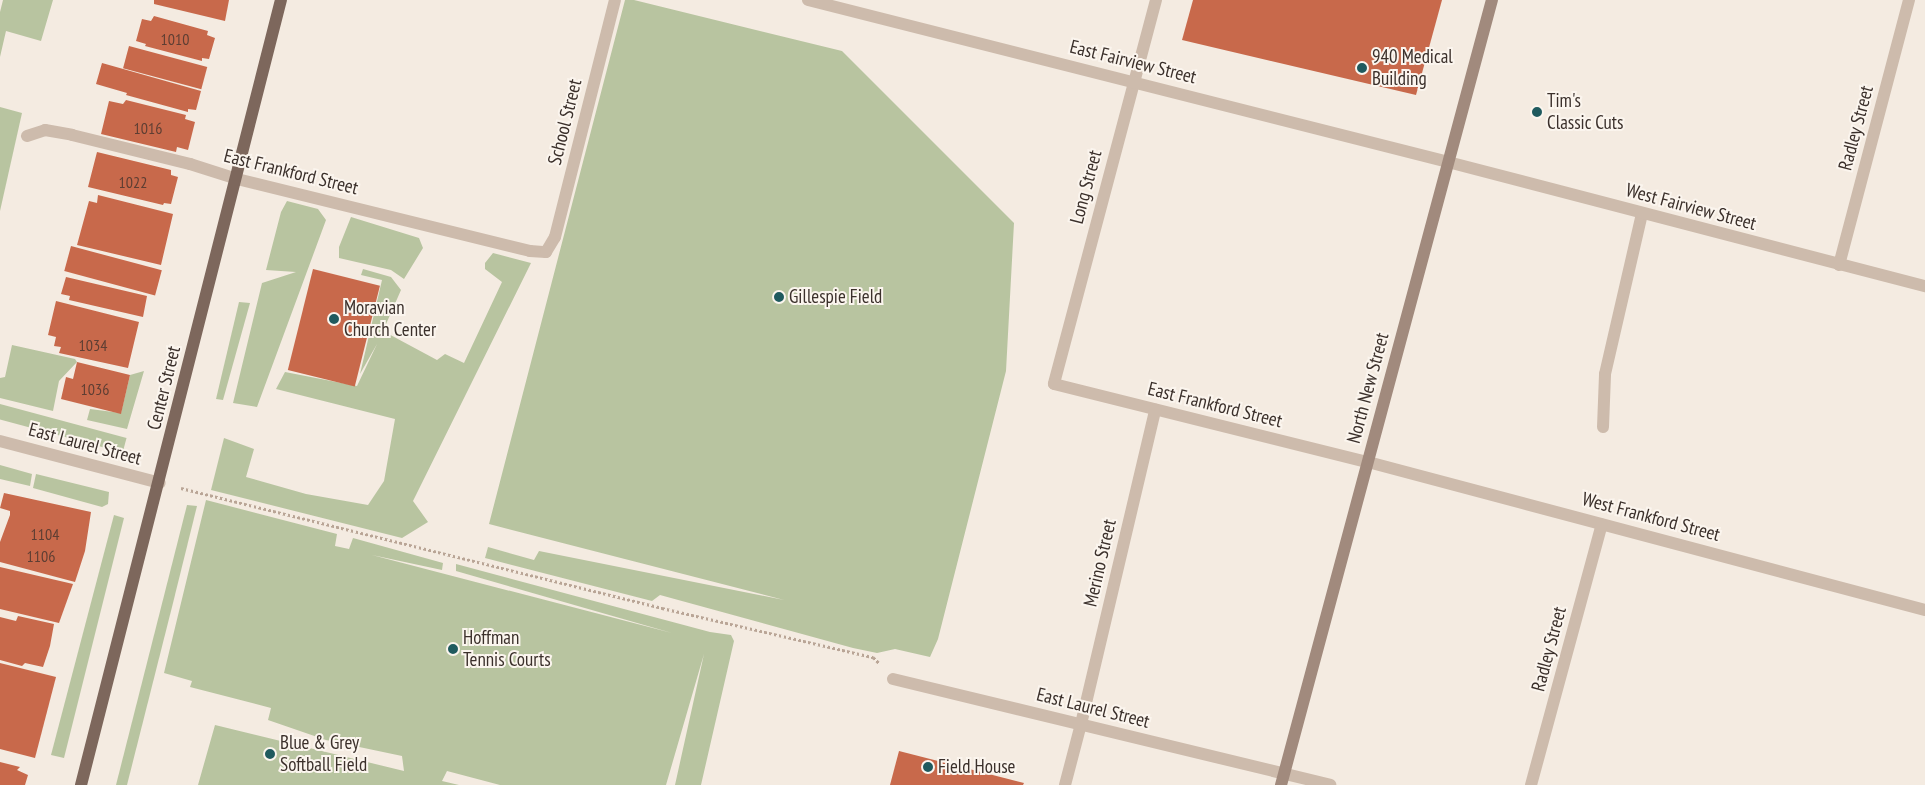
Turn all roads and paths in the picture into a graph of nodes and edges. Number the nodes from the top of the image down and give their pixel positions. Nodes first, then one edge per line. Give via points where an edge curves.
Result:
1 (281, 0) edge
2 (615, 0) edge
3 (808, 0) edge
4 (1156, 0) edge
5 (1492, 0) edge
6 (1909, 0) edge
7 (1133, 82) junction
8 (27, 136) dead end
9 (1448, 162) junction
10 (237, 179) junction
11 (1642, 214) junction
12 (546, 252) joint
13 (1839, 265) junction
14 (1925, 286) edge
15 (1054, 384) joint
16 (1155, 410) junction
17 (1603, 427) dead end
18 (0, 441) edge
19 (1368, 462) junction
20 (160, 483) junction
21 (1602, 524) junction
22 (1925, 610) edge
23 (893, 679) joint
24 (1081, 724) junction
25 (1283, 779) edge
26 (81, 785) edge
27 (1065, 785) edge
28 (1330, 785) edge
29 (1531, 785) edge

1 - 10 main road, Center Street
2 - 12 street, School Street via 555,237
3 - 7 street, East Fairview Street
4 - 7 street, Long Street
5 - 9 main road, North New Street
6 - 13 street, Radley Street
7 - 9 street, East Fairview Street
7 - 15 street, Long Street
8 - 10 street, East Frankford Street via 45,130 72,135
9 - 11 street, West Fairview Street
9 - 19 main road, North New Street
10 - 12 street, East Frankford Street via 530,251
10 - 20 main road, Center Street
11 - 13 street, West Fairview Street
11 - 17 street via 1605,374
13 - 14 street, West Fairview Street
15 - 16 street, East Frankford Street
16 - 19 street, East Frankford Street
16 - 24 street, Merino Street
18 - 20 street, East Laurel Street
19 - 21 street, West Frankford Street
19 - 25 main road, North New Street
20 - 23 path via 662,608 874,657
20 - 26 main road, Center Street
21 - 22 street, West Frankford Street
21 - 29 street, Radley Street
23 - 24 street, East Laurel Street
24 - 25 street, East Laurel Street
24 - 27 street
25 - 28 street, East Laurel Street

